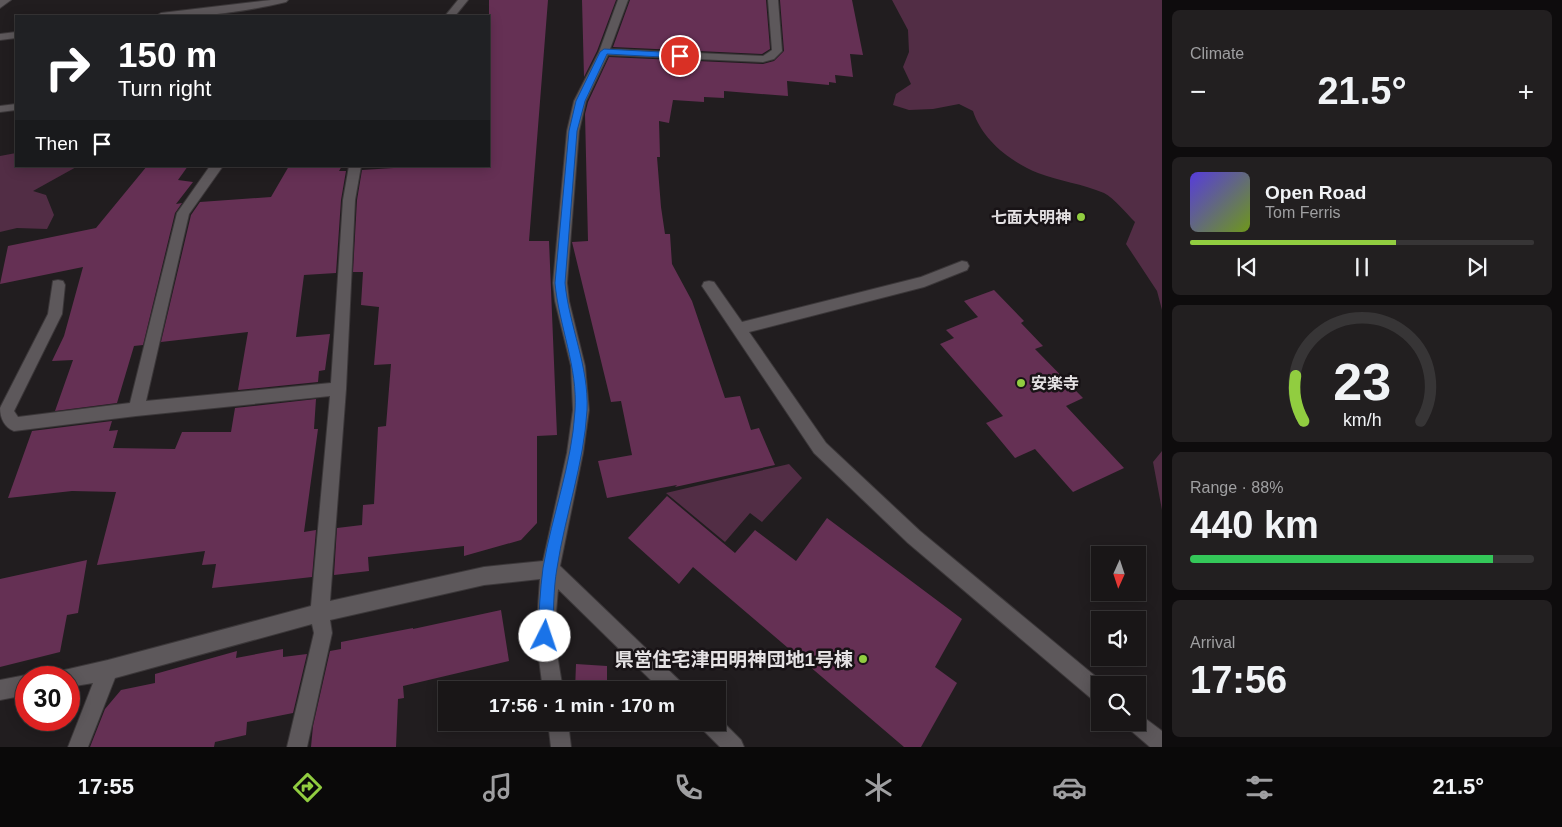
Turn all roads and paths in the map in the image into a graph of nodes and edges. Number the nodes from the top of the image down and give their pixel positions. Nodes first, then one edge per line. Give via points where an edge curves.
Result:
1 (6, 0) edge
2 (195, 0) edge
3 (283, 0) edge
4 (463, 0) edge
5 (623, 0) edge
6 (773, 0) edge
7 (0, 5) edge
8 (192, 12) junction
9 (173, 15) edge
10 (451, 15) edge
11 (15, 35) edge
12 (0, 37) edge
13 (604, 52) junction
14 (15, 107) edge
15 (0, 109) edge
16 (216, 167) edge
17 (355, 167) edge
18 (962, 266) dead end
19 (58, 285) dead end
20 (709, 286) dead end
21 (740, 330) junction
22 (338, 389) junction
23 (136, 409) junction
24 (550, 568) junction
25 (320, 614) junction
26 (108, 670) junction
27 (80, 675) edge
28 (552, 681) edge
29 (666, 681) edge
30 (1091, 685) edge
31 (15, 687) edge
32 (0, 690) edge
33 (1146, 730) edge
34 (559, 731) edge
35 (718, 731) edge
36 (1162, 744) edge
37 (78, 747) edge
38 (297, 747) edge
39 (561, 747) edge
40 (734, 747) edge

1 - 7 street
2 - 8 street
3 - 8 street
4 - 10 street
5 - 13 street
6 - 13 street via 777,51 763,59
8 - 9 street
11 - 12 street
13 - 24 street via 580,101 573,131 560,283 578,366 581,410
14 - 15 street
16 - 23 street via 183,214
17 - 22 street via 348,200
18 - 21 street via 924,282
19 - 23 street via 55,314 6,412 14,424
20 - 21 street
21 - 30 street via 820,448 914,537
22 - 23 street
22 - 25 street
24 - 25 street via 484,576
24 - 28 street via 545,636
24 - 29 street
25 - 26 street
25 - 38 street via 323,633
26 - 27 street
26 - 37 street
31 - 32 street
33 - 36 street
34 - 39 street
35 - 40 street

